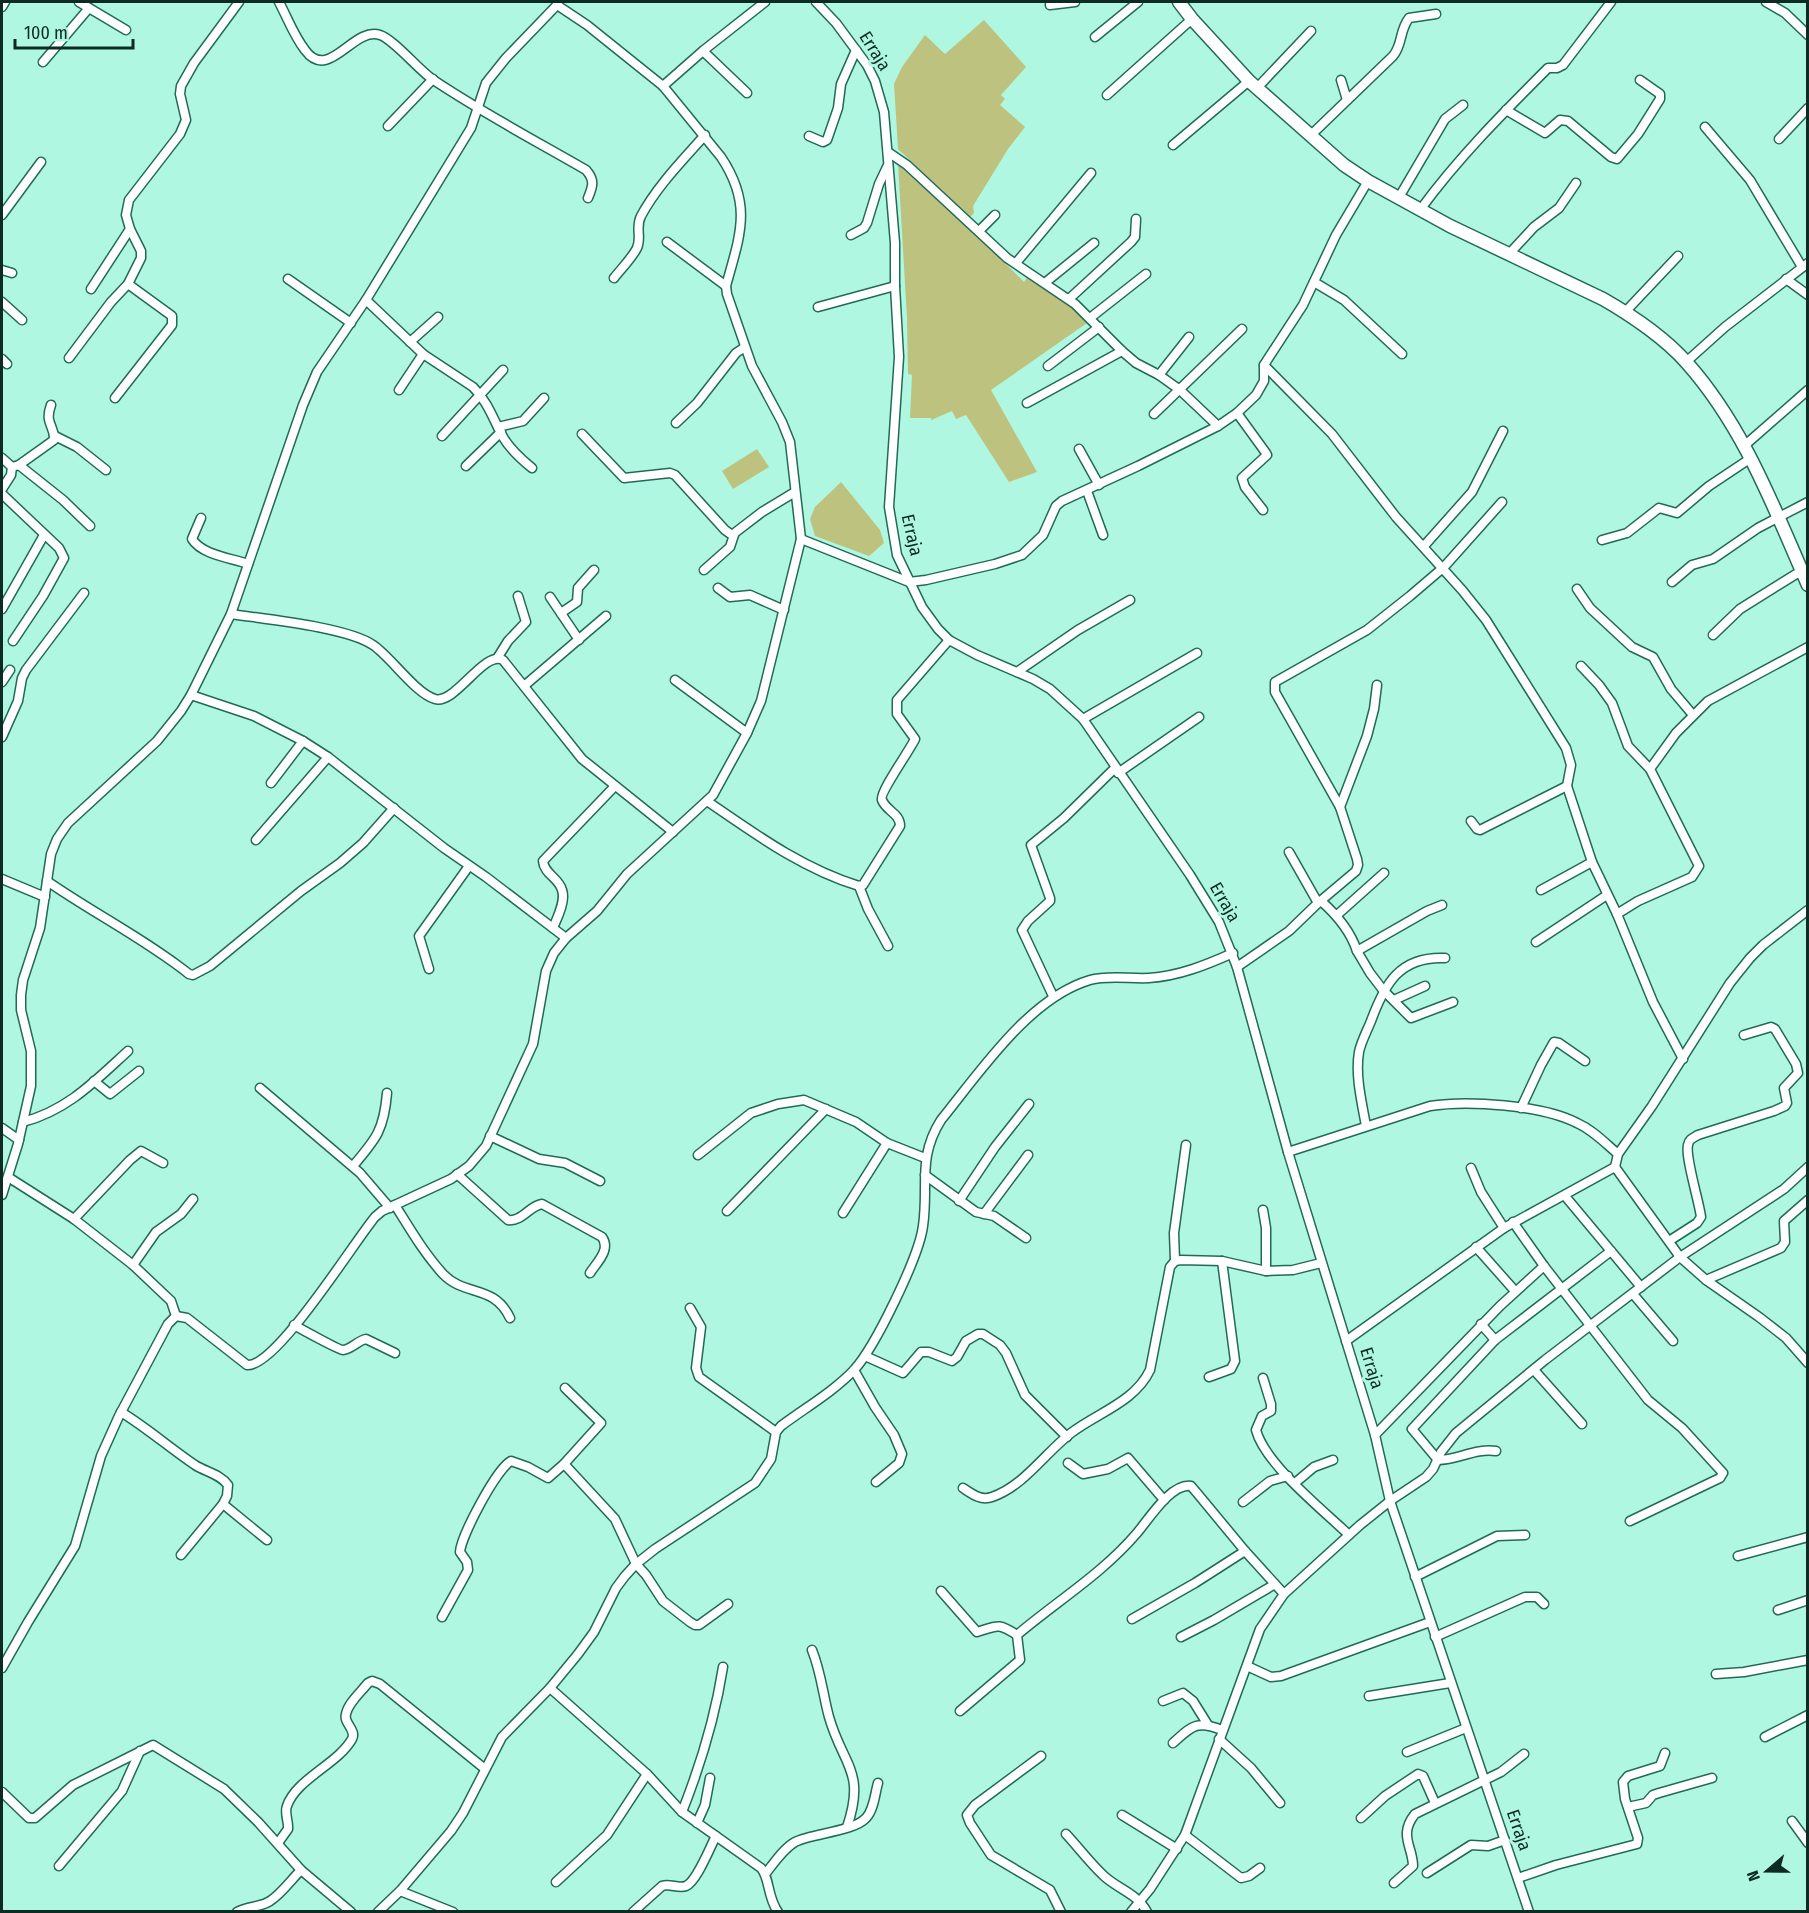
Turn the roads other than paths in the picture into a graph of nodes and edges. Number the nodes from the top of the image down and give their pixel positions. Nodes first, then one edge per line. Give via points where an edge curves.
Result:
1 (5, 2) edge
2 (79, 2) edge
3 (239, 2) edge
4 (279, 2) edge
5 (765, 2) edge
6 (816, 2) edge
7 (1075, 2) edge
8 (1138, 2) edge
9 (1181, 2) edge
10 (1611, 2) edge
11 (1766, 2) edge
12 (558, 3) edge
13 (1050, 5) dead end
14 (823, 6) edge
15 (2, 7) edge
16 (89, 8) junction
17 (1436, 14) dead end
18 (1192, 19) junction
19 (126, 30) dead end
20 (1311, 31) dead end
21 (1808, 35) edge
22 (1095, 37) dead end
23 (856, 50) junction
24 (703, 51) junction
25 (43, 62) dead end
26 (433, 79) junction
27 (1341, 80) dead end
28 (1640, 80) dead end
29 (1253, 85) junction
30 (663, 86) junction
31 (747, 93) dead end
32 (1107, 95) dead end
33 (1347, 100) junction
34 (1463, 105) dead end
35 (477, 108) junction
36 (1808, 108) edge
37 (1506, 110) junction
38 (388, 126) dead end
39 (1705, 127) dead end
40 (705, 135) junction
41 (809, 136) dead end
42 (1310, 136) junction
43 (1779, 139) dead end
44 (1173, 145) dead end
45 (888, 153) junction
46 (41, 162) dead end
47 (888, 165) junction
48 (1091, 173) dead end
49 (1368, 181) junction
50 (1576, 183) dead end
51 (588, 198) dead end
52 (1398, 199) junction
53 (1420, 210) junction
54 (2, 214) edge
55 (996, 215) dead end
56 (1136, 219) dead end
57 (130, 229) junction
58 (980, 231) junction
59 (851, 235) dead end
60 (667, 242) dead end
61 (1094, 243) dead end
62 (1509, 255) junction
63 (1678, 256) dead end
64 (1016, 263) junction
65 (1805, 265) edge
66 (2, 270) edge
67 (12, 273) dead end
68 (1146, 274) dead end
69 (614, 278) dead end
70 (288, 279) dead end
71 (1786, 279) junction
72 (1046, 282) junction
73 (1314, 282) junction
74 (128, 284) junction
75 (726, 286) junction
76 (895, 286) junction
77 (92, 289) dead end
78 (1808, 296) edge
79 (1069, 299) junction
80 (366, 300) junction
81 (2, 302) edge
82 (818, 307) dead end
83 (1626, 311) junction
84 (438, 317) dead end
85 (1090, 318) junction
86 (22, 320) dead end
87 (351, 323) junction
88 (1099, 327) junction
89 (1242, 329) dead end
90 (1189, 337) dead end
91 (410, 342) junction
92 (746, 347) junction
93 (1122, 351) junction
94 (423, 354) junction
95 (1402, 354) dead end
96 (69, 358) dead end
97 (1686, 362) junction
98 (1264, 365) junction
99 (1048, 366) dead end
100 (503, 370) dead end
101 (1159, 375) junction
102 (399, 390) dead end
103 (1180, 390) junction
104 (1808, 390) edge
105 (480, 394) junction
106 (115, 398) dead end
107 (544, 398) dead end
108 (1026, 403) dead end
109 (51, 405) dead end
110 (1237, 412) junction
111 (1154, 414) dead end
112 (676, 423) dead end
113 (1218, 426) junction
114 (500, 430) junction
115 (1503, 431) dead end
116 (582, 434) dead end
117 (54, 436) junction
118 (442, 436) dead end
119 (1744, 446) junction
120 (1079, 449) dead end
121 (2, 458) edge
122 (1750, 458) junction
123 (16, 466) junction
124 (466, 466) dead end
125 (532, 468) dead end
126 (106, 470) dead end
127 (1099, 485) junction
128 (2, 489) edge
129 (1087, 491) junction
130 (795, 492) junction
131 (2, 494) edge
132 (1502, 502) dead end
133 (1808, 502) edge
134 (1263, 510) dead end
135 (201, 518) dead end
136 (1778, 518) junction
137 (90, 526) dead end
138 (44, 535) junction
139 (734, 535) junction
140 (1103, 535) dead end
141 (801, 538) junction
142 (1602, 540) dead end
143 (1424, 546) junction
144 (248, 564) junction
145 (1803, 566) edge
146 (1444, 567) junction
147 (594, 570) dead end
148 (704, 570) dead end
149 (909, 582) junction
150 (1672, 582) dead end
151 (1808, 585) edge
152 (718, 588) dead end
153 (1577, 589) dead end
154 (84, 593) dead end
155 (518, 596) dead end
156 (550, 597) dead end
157 (1130, 600) dead end
158 (2, 609) edge
159 (784, 610) junction
160 (561, 613) junction
161 (231, 614) junction
162 (606, 616) dead end
163 (1713, 635) dead end
164 (579, 640) junction
165 (949, 640) junction
166 (13, 641) dead end
167 (1808, 647) edge
168 (1197, 653) dead end
169 (498, 657) junction
170 (1581, 666) dead end
171 (10, 670) dead end
172 (1017, 672) junction
173 (675, 680) dead end
174 (2, 682) edge
175 (1377, 685) dead end
176 (524, 686) junction
177 (191, 695) junction
178 (1693, 715) junction
179 (1199, 717) dead end
180 (1083, 719) junction
181 (3, 731) edge
182 (747, 733) junction
183 (303, 741) junction
184 (328, 757) junction
185 (1650, 769) junction
186 (1117, 770) junction
187 (271, 783) dead end
188 (615, 786) junction
189 (1567, 786) junction
190 (707, 801) junction
191 (1340, 807) junction
192 (394, 808) junction
193 (1471, 821) dead end
194 (674, 832) junction
195 (256, 840) dead end
196 (1289, 852) dead end
197 (1592, 862) junction
198 (469, 866) junction
199 (1384, 873) dead end
200 (2, 879) edge
201 (47, 881) junction
202 (859, 886) junction
203 (1541, 890) dead end
204 (1607, 896) junction
205 (45, 897) junction
206 (1319, 902) junction
207 (1442, 905) dead end
208 (1808, 910) edge
209 (1617, 914) junction
210 (1337, 915) junction
211 (553, 928) junction
212 (566, 939) junction
213 (1536, 942) dead end
214 (888, 946) dead end
215 (1357, 951) junction
216 (1233, 953) junction
217 (1445, 958) dead end
218 (1237, 968) junction
219 (429, 969) dead end
220 (1425, 986) dead end
221 (1383, 990) junction
222 (1053, 996) junction
223 (1394, 1000) junction
224 (1454, 1002) dead end
225 (1744, 1035) dead end
226 (128, 1051) dead end
227 (1683, 1059) junction
228 (1584, 1062) dead end
229 (139, 1071) dead end
230 (94, 1081) junction
231 (260, 1088) dead end
232 (387, 1094) dead end
233 (1029, 1104) dead end
234 (1521, 1108) junction
235 (826, 1109) junction
236 (23, 1122) junction
237 (1366, 1126) junction
238 (2, 1128) edge
239 (490, 1136) junction
240 (19, 1140) junction
241 (887, 1143) junction
242 (1186, 1145) dead end
243 (1288, 1152) junction
244 (1618, 1154) junction
245 (698, 1155) dead end
246 (1028, 1155) dead end
247 (925, 1158) junction
248 (163, 1163) dead end
249 (353, 1166) junction
250 (1615, 1167) junction
251 (1808, 1167) edge
252 (1471, 1168) dead end
253 (458, 1174) junction
254 (925, 1175) junction
255 (8, 1177) junction
256 (600, 1181) dead end
257 (2, 1194) edge
258 (1565, 1196) junction
259 (193, 1199) dead end
260 (1808, 1200) edge
261 (959, 1201) junction
262 (392, 1206) junction
263 (1263, 1210) dead end
264 (727, 1211) dead end
265 (843, 1213) dead end
266 (984, 1214) junction
267 (74, 1219) junction
268 (1513, 1222) junction
269 (1504, 1228) junction
270 (1026, 1238) dead end
271 (1669, 1241) junction
272 (1476, 1247) junction
273 (1611, 1251) junction
274 (1680, 1257) junction
275 (1175, 1261) junction
276 (1222, 1261) junction
277 (1321, 1263) junction
278 (133, 1265) junction
279 (1544, 1266) junction
280 (1266, 1271) junction
281 (590, 1273) dead end
282 (1706, 1280) junction
283 (1641, 1287) junction
284 (1562, 1289) junction
285 (1515, 1291) junction
286 (1633, 1294) junction
287 (690, 1308) dead end
288 (176, 1316) junction
289 (510, 1318) dead end
290 (1481, 1324) junction
291 (294, 1325) junction
292 (1590, 1326) junction
293 (1495, 1340) junction
294 (1346, 1341) junction
295 (1672, 1341) dead end
296 (395, 1353) dead end
297 (865, 1356) junction
298 (1808, 1363) edge
299 (854, 1370) junction
300 (1534, 1370) junction
301 (1209, 1377) dead end
302 (1263, 1378) dead end
303 (565, 1388) dead end
304 (121, 1412) junction
305 (1582, 1424) dead end
306 (776, 1432) junction
307 (1375, 1435) junction
308 (1067, 1437) junction
309 (1496, 1451) dead end
310 (1333, 1460) dead end
311 (1438, 1460) junction
312 (1068, 1463) dead end
313 (564, 1464) junction
314 (1292, 1480) junction
315 (876, 1482) dead end
316 (963, 1488) dead end
317 (1164, 1500) junction
318 (1390, 1501) junction
319 (1243, 1502) dead end
320 (224, 1504) junction
321 (1630, 1521) dead end
322 (1349, 1535) junction
323 (1525, 1535) dead end
324 (1808, 1537) edge
325 (267, 1539) dead end
326 (1245, 1551) junction
327 (181, 1555) dead end
328 (1738, 1556) dead end
329 (636, 1564) junction
330 (1415, 1577) junction
331 (1275, 1584) junction
332 (941, 1591) dead end
333 (1284, 1594) junction
334 (1808, 1600) edge
335 (728, 1604) dead end
336 (1544, 1604) dead end
337 (1778, 1610) dead end
338 (442, 1617) dead end
339 (1132, 1619) dead end
340 (1430, 1622) junction
341 (1017, 1635) junction
342 (1181, 1637) dead end
343 (1435, 1637) junction
344 (812, 1650) dead end
345 (1808, 1660) edge
346 (1247, 1666) junction
347 (723, 1667) dead end
348 (2, 1668) edge
349 (1716, 1674) dead end
350 (1450, 1683) junction
351 (550, 1688) junction
352 (1369, 1696) dead end
353 (1163, 1701) dead end
354 (960, 1711) dead end
355 (1808, 1715) edge
356 (1208, 1725) junction
357 (1466, 1728) junction
358 (1220, 1735) junction
359 (1766, 1737) dead end
360 (1173, 1743) dead end
361 (140, 1751) junction
362 (1407, 1752) dead end
363 (1665, 1753) dead end
364 (1524, 1754) dead end
365 (1041, 1756) dead end
366 (485, 1769) junction
367 (647, 1774) junction
368 (710, 1778) dead end
369 (1712, 1778) dead end
370 (1484, 1780) junction
371 (878, 1783) dead end
372 (2, 1792) edge
373 (1280, 1803) dead end
374 (1436, 1803) junction
375 (1628, 1807) junction
376 (682, 1812) junction
377 (1122, 1815) dead end
378 (1361, 1818) dead end
379 (1792, 1821) dead end
380 (697, 1822) junction
381 (847, 1827) junction
382 (1066, 1834) dead end
383 (1185, 1835) junction
384 (716, 1836) junction
385 (1505, 1840) junction
386 (1808, 1843) edge
387 (278, 1844) junction
388 (1177, 1850) junction
389 (59, 1866) dead end
390 (1260, 1868) dead end
391 (301, 1870) junction
392 (766, 1873) junction
393 (1427, 1873) dead end
394 (1518, 1878) junction
395 (556, 1882) dead end
396 (1394, 1883) dead end
397 (400, 1891) junction
398 (1141, 1901) junction
399 (237, 1911) edge
400 (351, 1911) edge
401 (378, 1911) edge
402 (453, 1911) edge
403 (633, 1911) edge
404 (778, 1911) edge
405 (1060, 1911) edge
406 (1131, 1911) edge
407 (1147, 1911) edge
408 (1529, 1911) edge

1 - 15 street
2 - 16 street
3 - 57 street via 181,86 186,120 180,134 129,200 126,215
4 - 26 street via 311,57 328,60 359,38 382,35
5 - 24 street
6 - 14 street, Erraja
7 - 13 street
8 - 22 street
9 - 18 main road
10 - 37 street via 1563,65 1548,68
11 - 21 street
12 - 30 street
12 - 35 street via 486,83
14 - 23 street, Erraja
16 - 19 street
16 - 25 street
17 - 33 street via 1409,18 1398,50
18 - 29 main road
18 - 32 street
20 - 29 street
23 - 41 street via 841,84 827,140 819,142
23 - 45 street, Erraja via 875,81 884,112
24 - 30 street
24 - 31 street
26 - 35 street
26 - 38 street
27 - 33 street
28 - 37 street via 1660,94 1660,99 1617,159 1568,121 1560,120 1545,133
29 - 42 main road
29 - 44 street
30 - 40 street
33 - 42 street
34 - 52 street via 1445,119
35 - 51 street via 586,170 593,186
35 - 80 street via 471,128
36 - 43 street
37 - 53 street
39 - 65 street via 1750,180
40 - 69 street via 642,214 637,225 638,248
40 - 75 street via 729,168 741,203 739,238
42 - 49 main road
45 - 47 street, Erraja
45 - 58 street via 907,165
46 - 54 street
47 - 59 street via 867,223
47 - 76 street, Erraja
48 - 64 street
49 - 52 main road
49 - 73 street
50 - 62 street via 1559,208 1534,227
52 - 53 main road
53 - 62 main road
55 - 58 street
56 - 79 street via 1131,242
57 - 74 street via 141,258
57 - 77 street
58 - 64 street
60 - 75 street
61 - 72 street
62 - 83 main road
63 - 83 street
64 - 72 street
65 - 71 street
66 - 67 street
68 - 85 street
70 - 87 street
71 - 78 street
71 - 97 street
72 - 79 street
73 - 95 street via 1344,300
73 - 98 street
74 - 96 street
74 - 106 street via 172,316 172,324
75 - 92 street
76 - 82 street
76 - 149 street, Erraja via 899,357 889,507 897,555
79 - 85 street
80 - 87 street
80 - 91 street
81 - 86 street
83 - 97 main road
84 - 91 street
85 - 88 street
87 - 144 street via 309,388
88 - 93 street
88 - 99 street
89 - 103 street
90 - 101 street
91 - 94 street
92 - 112 street via 736,353 698,403
92 - 130 street via 787,435
93 - 101 street
93 - 108 street
94 - 102 street
94 - 105 street
97 - 119 main road
98 - 110 street via 1262,387
98 - 143 street via 1332,434 1380,498
100 - 105 street
101 - 103 street
103 - 111 street
103 - 113 street
104 - 119 street
105 - 114 street
105 - 118 street
107 - 114 street via 523,421
109 - 117 street via 48,418
110 - 113 street
110 - 134 street via 1267,455 1242,478
113 - 127 street
114 - 124 street
114 - 125 street via 515,453
115 - 143 street via 1472,492
116 - 139 street via 624,478 675,475
117 - 123 street via 52,442
117 - 126 street via 77,447
119 - 122 main road
120 - 127 street
121 - 123 street
122 - 136 main road
122 - 142 street via 1677,513 1659,508 1627,533
123 - 128 street
123 - 137 street via 63,500
127 - 129 street
129 - 140 street
129 - 149 street via 1056,506 1043,535 1022,555
130 - 139 street
130 - 141 street
131 - 138 street
132 - 146 street
133 - 136 street
135 - 144 street via 192,539 195,544
136 - 145 main road
136 - 150 street via 1713,560 1692,565
138 - 158 street
138 - 166 street via 64,554 63,562
139 - 148 street via 730,547
141 - 149 street
141 - 159 street
143 - 146 street
144 - 161 street
145 - 151 main road
145 - 163 street via 1740,609
146 - 189 street via 1486,620 1566,748 1571,765
146 - 191 street via 1367,630 1275,682 1275,692
147 - 160 street via 578,588 577,602
149 - 165 street, Erraja via 922,607
152 - 159 street via 730,597 750,595
153 - 178 street via 1590,608 1632,647 1653,657
154 - 181 street via 26,670 18,701
155 - 169 street via 526,622
156 - 160 street
157 - 172 street
159 - 182 street via 769,676
160 - 164 street
161 - 169 street via 363,639 434,698 445,698
161 - 177 street
162 - 164 street
164 - 176 street
165 - 172 street, Erraja
165 - 202 street via 897,700 897,714 915,739 881,795 900,826
167 - 178 street via 1708,701
168 - 180 street
169 - 176 street
170 - 185 street via 1612,703 1628,746
171 - 174 street
172 - 180 street, Erraja via 1050,689
173 - 182 street
175 - 191 street via 1367,736
176 - 188 street via 582,759
177 - 183 street via 254,716
177 - 201 street via 157,741 68,823 51,854
178 - 185 street
179 - 186 street
180 - 186 street, Erraja
182 - 190 street via 720,785
183 - 184 street
183 - 187 street
184 - 192 street
184 - 195 street
185 - 209 street via 1699,866 1692,877
186 - 216 street, Erraja via 1190,875
186 - 222 street via 1032,845 1050,901 1022,930
188 - 194 street
188 - 211 street via 543,861 546,871 563,891
189 - 193 street via 1480,830
189 - 197 street
190 - 194 street
190 - 202 street via 775,847 824,874
191 - 206 street via 1358,865 1354,873
192 - 198 street
192 - 201 street via 340,863 210,966 193,975
194 - 212 street via 627,874 597,911
196 - 206 street
197 - 203 street
197 - 204 street
198 - 211 street
198 - 219 street via 419,936
199 - 210 street
200 - 205 street
201 - 205 street
202 - 214 street
204 - 209 street
204 - 213 street
205 - 236 street via 21,995 32,1067
206 - 210 street
206 - 218 street via 1289,931
207 - 215 street
208 - 227 street via 1750,957
209 - 227 street via 1653,1002
210 - 215 street
211 - 212 street
212 - 239 street via 546,971 532,1044
215 - 221 street
216 - 218 street, Erraja
216 - 222 street via 1171,975 1092,980
217 - 221 street via 1422,959 1395,974
218 - 243 street, Erraja
220 - 223 street
221 - 223 street
221 - 237 street via 1359,1050
222 - 247 street via 1028,1017 941,1120
223 - 224 street via 1406,1015 1414,1018
225 - 271 street via 1775,1029 1798,1073 1784,1088 1785,1106 1690,1140 1688,1157 1701,1217
226 - 230 street
227 - 244 street
228 - 234 street via 1554,1042
229 - 230 street via 110,1094
230 - 236 street via 50,1113
231 - 249 street
232 - 249 street via 379,1132
233 - 261 street via 994,1147
234 - 237 street via 1449,1103
234 - 244 street via 1577,1123
235 - 241 street via 856,1122
235 - 245 street via 804,1100 762,1108
235 - 264 street
236 - 240 street
237 - 243 street
238 - 240 street
239 - 253 street via 479,1155
239 - 256 street via 539,1159 565,1163
240 - 255 street
241 - 247 street
241 - 265 street
242 - 275 street via 1174,1233
243 - 277 street, Erraja
244 - 250 street
246 - 266 street
247 - 254 street
248 - 267 street via 141,1150
249 - 262 street
250 - 258 street
250 - 271 street
251 - 274 street via 1784,1189
252 - 269 street
253 - 262 street
253 - 281 street via 508,1220 517,1220 542,1204 602,1237 606,1250
254 - 261 street
254 - 297 street via 922,1234 900,1290
255 - 257 street
255 - 267 street
258 - 268 street
258 - 273 street
259 - 278 street via 181,1214 156,1232
260 - 282 street via 1784,1221 1785,1242 1781,1248
261 - 266 street
262 - 289 street via 444,1274 465,1289 491,1296
262 - 291 street via 371,1222
263 - 280 street
266 - 270 street via 994,1216
267 - 278 street
268 - 269 street
268 - 279 street
269 - 272 street
271 - 274 street
272 - 285 street
272 - 294 street
273 - 283 street
273 - 284 street
274 - 282 street
274 - 283 street
275 - 276 street
275 - 308 street via 1170,1267 1147,1376 1121,1402
276 - 280 street
276 - 301 street via 1235,1361 1231,1369
277 - 280 street
277 - 294 street, Erraja
278 - 288 street via 171,1301
279 - 284 street
279 - 285 street
282 - 298 street via 1786,1338
283 - 286 street
284 - 292 street
284 - 293 street
285 - 290 street
286 - 292 street
286 - 295 street
287 - 306 street via 700,1327 696,1368 699,1377
288 - 291 street via 187,1318 242,1362 253,1366
288 - 304 street via 156,1342
290 - 293 street
290 - 307 street
291 - 296 street via 339,1350 366,1339
292 - 300 street
292 - 321 street via 1648,1400 1682,1428 1723,1473 1720,1478
293 - 311 street via 1413,1426
294 - 307 street, Erraja
297 - 299 street
297 - 308 street via 903,1373 921,1352 952,1360 966,1341 982,1334 1004,1349 1025,1395
299 - 306 street
299 - 315 street via 902,1454 899,1463
300 - 305 street
300 - 311 street via 1456,1433
302 - 314 street via 1271,1411 1262,1416 1256,1430 1266,1452
303 - 313 street via 601,1423
304 - 320 street via 181,1456 224,1481 228,1490
304 - 348 street via 101,1456 75,1546
306 - 329 street via 771,1459 755,1483
307 - 318 street, Erraja
308 - 316 street via 1005,1491 979,1498
309 - 311 street
310 - 314 street
311 - 318 street via 1426,1477
312 - 317 street via 1083,1474 1108,1469 1128,1458
313 - 329 street via 615,1520
313 - 338 street via 548,1478 515,1461 501,1468 461,1544 460,1552 468,1570
314 - 319 street via 1270,1481
314 - 322 street
317 - 326 street via 1182,1486 1191,1486
317 - 341 street via 1100,1571
318 - 322 street
318 - 330 street, Erraja
320 - 325 street
320 - 327 street
322 - 333 street
323 - 330 street via 1497,1536
324 - 328 street
326 - 331 street
326 - 339 street
329 - 335 street via 663,1601 695,1625
329 - 351 street via 616,1588 594,1632
330 - 340 street, Erraja
331 - 333 street
331 - 342 street
332 - 341 street via 977,1632 1000,1625
333 - 346 street via 1260,1629
334 - 337 street
336 - 343 street via 1537,1598 1525,1597
340 - 343 street, Erraja
340 - 346 street via 1281,1676 1271,1677
341 - 354 street via 1020,1660
343 - 350 street, Erraja
344 - 381 street via 832,1726 855,1782
345 - 349 street
346 - 358 street
347 - 376 street via 706,1747
350 - 352 street
350 - 357 street, Erraja
351 - 366 street via 502,1737
351 - 367 street
353 - 356 street via 1183,1693 1188,1695
355 - 359 street
356 - 358 street
356 - 360 street via 1191,1728
357 - 362 street
357 - 370 street, Erraja
358 - 373 street
358 - 383 street
361 - 372 street via 74,1785 35,1818 29,1818
361 - 387 street via 148,1746 157,1747 212,1781
361 - 389 street via 122,1791
363 - 375 street via 1660,1766 1624,1778
364 - 370 street
365 - 405 street via 975,1805 968,1815 991,1855 1050,1890
366 - 387 street via 372,1681 346,1710 352,1740 292,1798 286,1807 288,1829
366 - 397 street via 451,1831
367 - 376 street
367 - 395 street via 607,1834
368 - 380 street
369 - 375 street via 1653,1795 1646,1803
370 - 374 street
370 - 385 street, Erraja
371 - 381 street via 866,1819
374 - 378 street via 1423,1776 1418,1774
374 - 396 street via 1411,1819 1407,1843 1413,1866
375 - 394 street via 1638,1838 1636,1844
376 - 380 street
377 - 388 street
379 - 386 street
380 - 384 street
381 - 392 street via 795,1842
382 - 398 street via 1104,1876
383 - 388 street
383 - 390 street via 1241,1878
384 - 392 street
384 - 403 street via 689,1884 666,1884
385 - 393 street via 1488,1846 1471,1845
385 - 394 street, Erraja
387 - 391 street
388 - 398 street
391 - 399 street via 270,1901
391 - 400 street
392 - 404 street via 770,1899
394 - 408 street, Erraja
397 - 401 street
397 - 402 street
398 - 406 street
398 - 407 street

